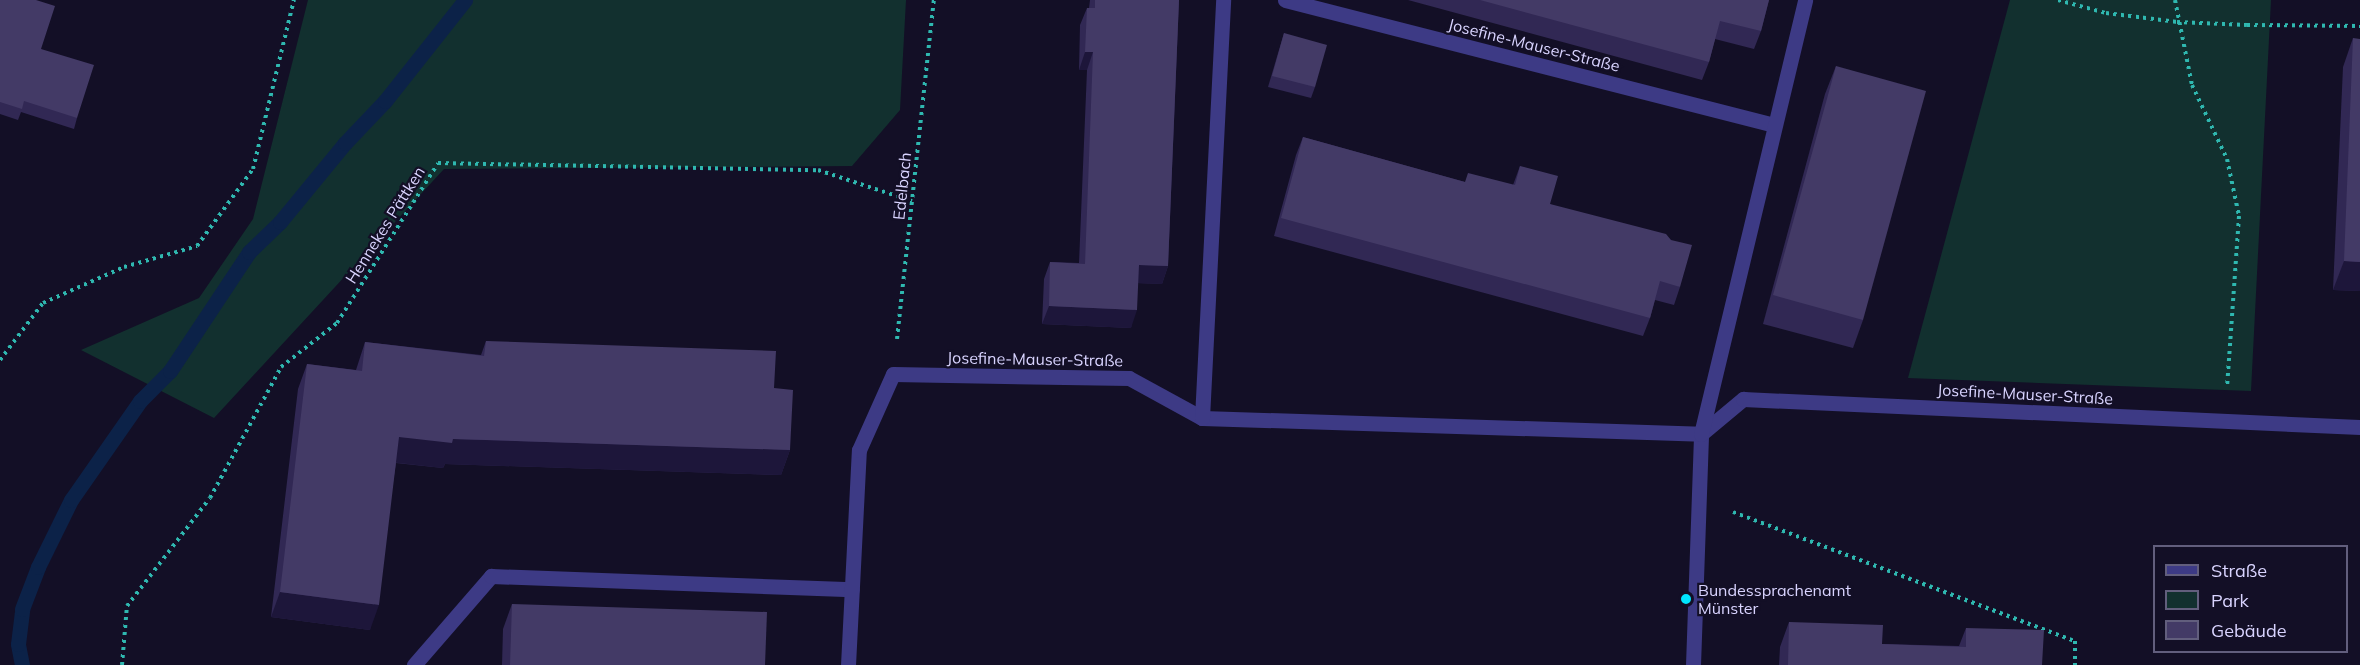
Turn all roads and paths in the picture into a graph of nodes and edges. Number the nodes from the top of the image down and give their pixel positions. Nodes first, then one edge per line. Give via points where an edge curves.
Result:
1 (294, 0) edge
2 (934, 0) edge
3 (1223, 0) edge
4 (1285, 0) edge
5 (1805, 0) edge
6 (2058, 0) edge
7 (2175, 0) edge
8 (2177, 21) junction
9 (2360, 26) edge
10 (1774, 125) junction
11 (912, 201) junction
12 (0, 360) edge
13 (893, 374) junction
14 (1202, 418) junction
15 (2225, 421) junction
16 (2360, 427) edge
17 (1701, 434) junction
18 (1699, 499) junction
19 (852, 590) junction
20 (122, 665) edge
21 (414, 665) edge
22 (848, 665) edge
23 (1693, 665) edge
24 (2075, 665) edge

1 - 12 path via 253,169 197,246 124,267 43,303
2 - 11 path, Edelbach
3 - 14 street
4 - 10 street, Josefine-Mauser-Straße
5 - 10 street
6 - 8 path via 2106,13
7 - 8 path
8 - 9 path
8 - 15 path via 2192,85 2227,159 2239,216
10 - 17 street
11 - 13 path, Edelbach
11 - 20 path, Hennekes Pättken via 818,170 438,163 337,323 280,367 210,498 127,606
13 - 14 street, Josefine-Mauser-Straße via 1129,378
13 - 19 street via 859,450
14 - 17 street, Josefine-Mauser-Straße
15 - 16 street, Josefine-Mauser-Straße
15 - 17 street, Josefine-Mauser-Straße via 1743,399
17 - 18 street
18 - 23 street
18 - 24 path via 2075,641
19 - 21 street via 491,576
19 - 22 street

